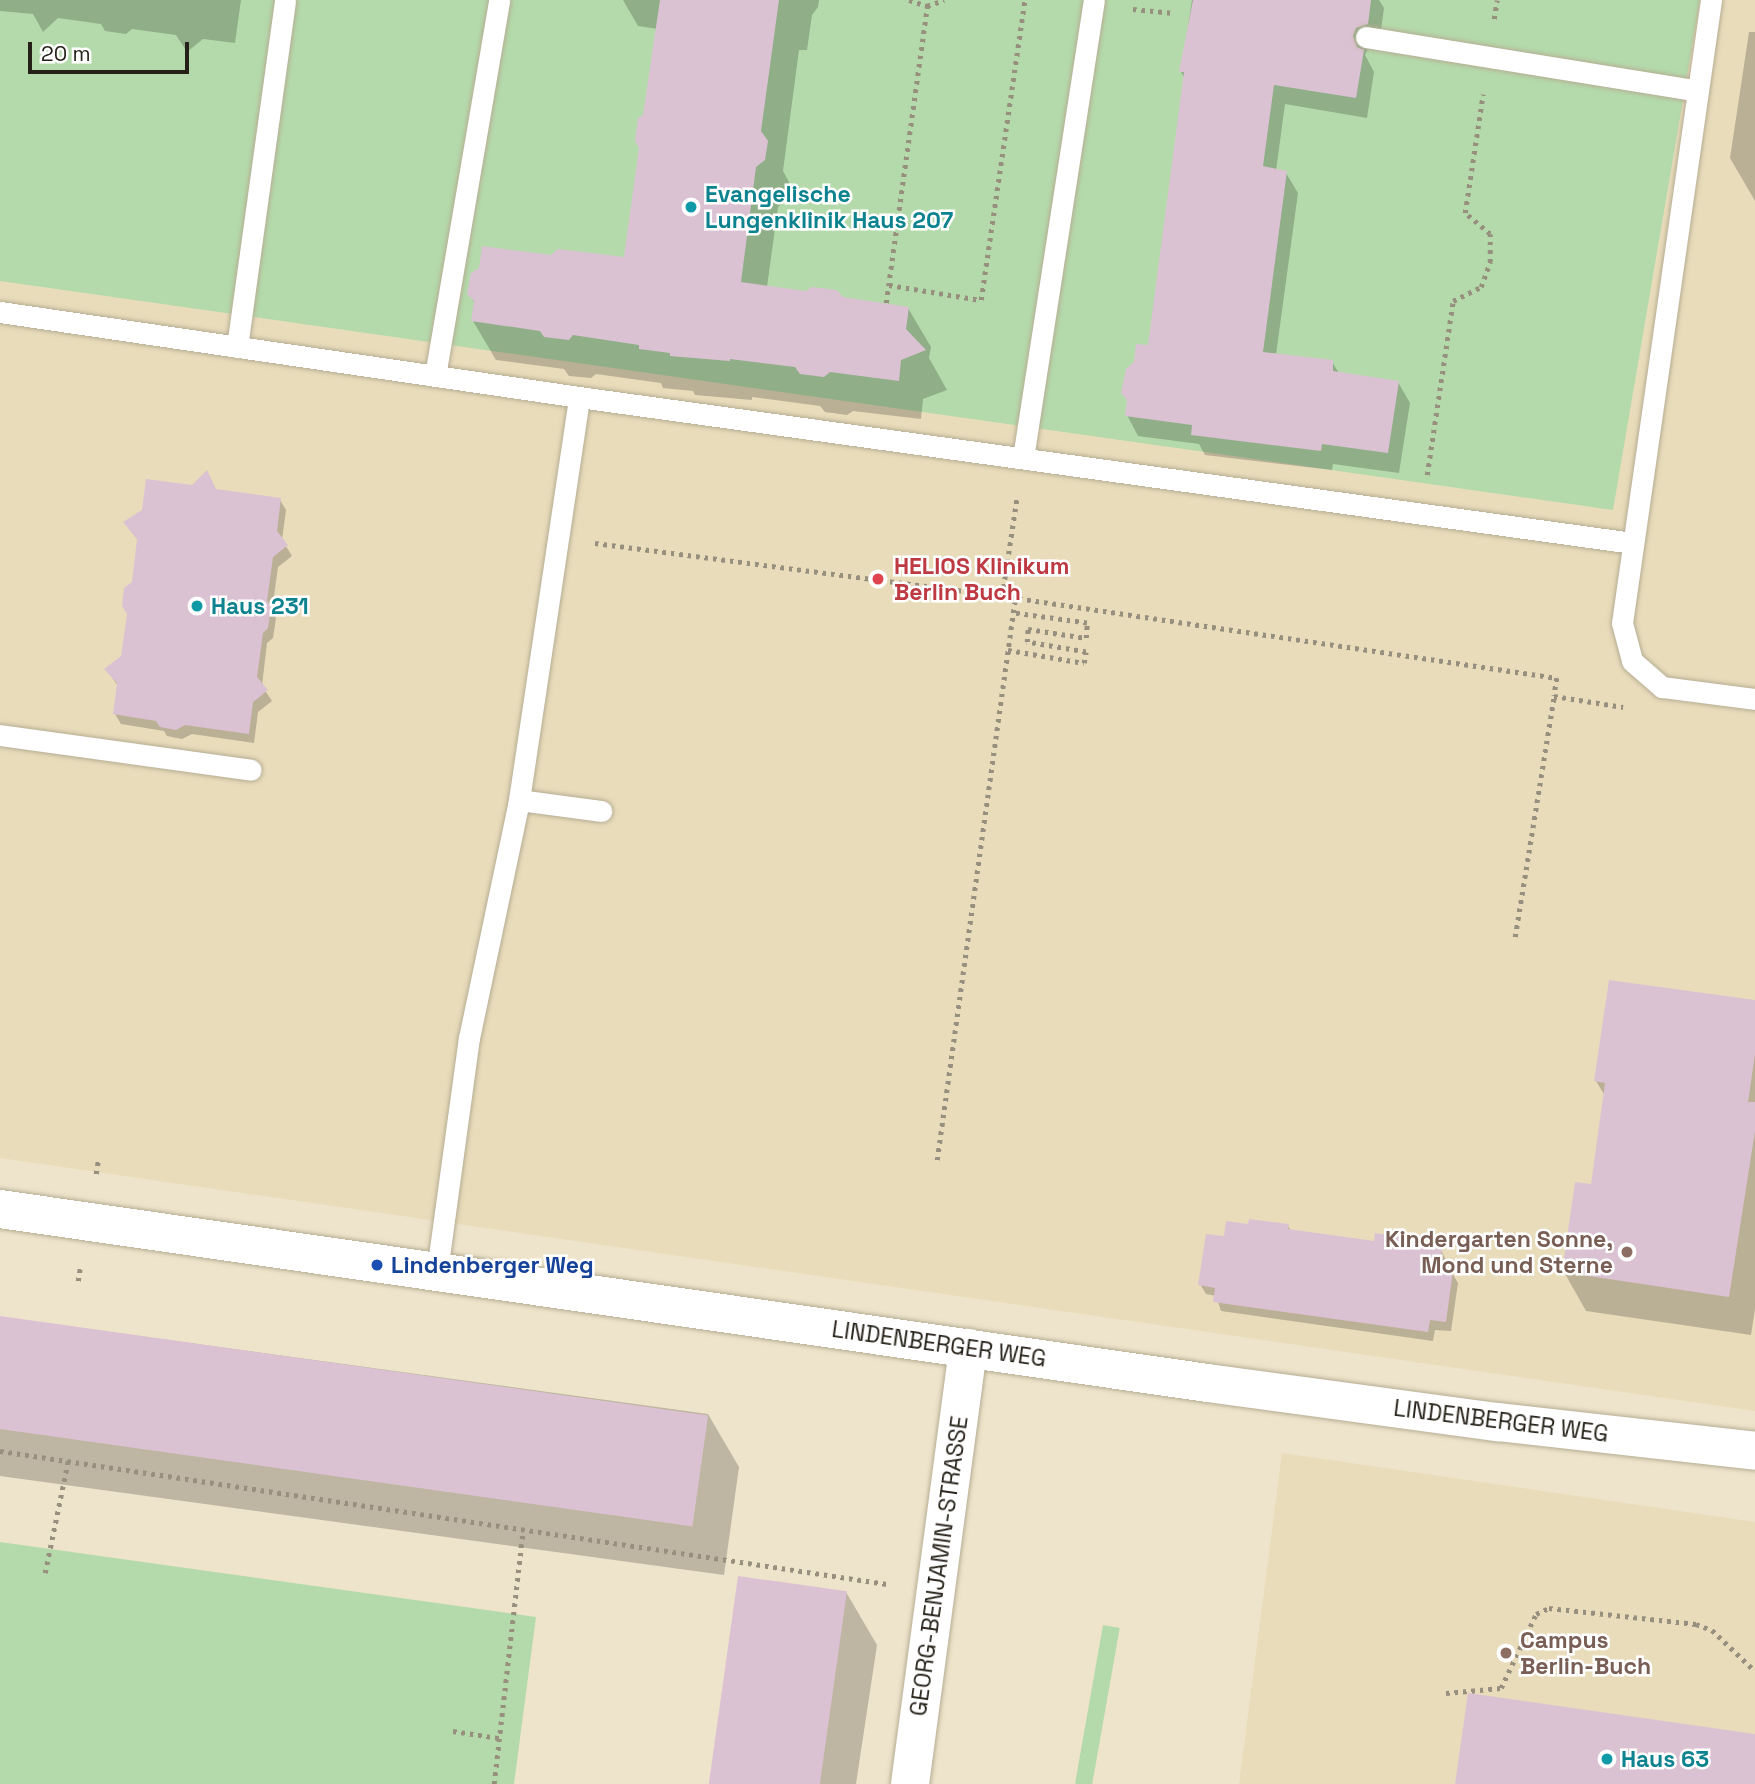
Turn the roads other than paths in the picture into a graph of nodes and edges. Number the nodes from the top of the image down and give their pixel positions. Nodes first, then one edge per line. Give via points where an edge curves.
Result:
1 (285, 0) edge
2 (499, 0) edge
3 (1094, 0) edge
4 (1711, 0) edge
5 (1366, 37) dead end
6 (1698, 91) junction
7 (0, 312) edge
8 (237, 347) junction
9 (435, 376) junction
10 (579, 397) junction
11 (1023, 458) junction
12 (1632, 543) junction
13 (1755, 699) edge
14 (0, 735) edge
15 (251, 770) dead end
16 (519, 800) junction
17 (601, 811) dead end
18 (0, 1209) edge
19 (437, 1271) junction
20 (968, 1348) junction
21 (1755, 1451) edge
22 (910, 1784) edge

1 - 8 lane
2 - 9 lane
3 - 11 lane
4 - 6 lane
5 - 6 lane
6 - 12 lane
7 - 8 lane
8 - 9 lane
9 - 10 lane
10 - 11 lane
10 - 16 lane
11 - 12 lane
12 - 13 lane via 1622,623 1632,661 1662,687
14 - 15 lane
16 - 17 lane
16 - 19 lane via 469,1038
18 - 19 street, LINDENBERGER WEG
19 - 20 street, LINDENBERGER WEG
20 - 21 street, LINDENBERGER WEG via 1498,1422
20 - 22 street, GEORG-BENJAMIN-STRASSE

